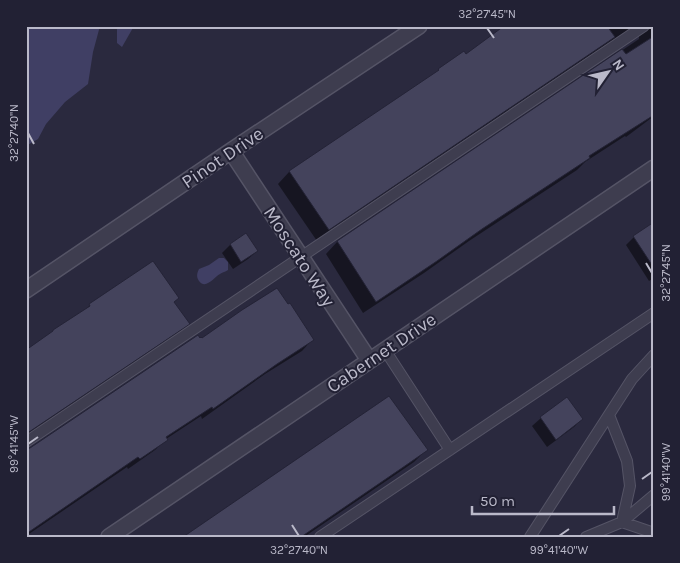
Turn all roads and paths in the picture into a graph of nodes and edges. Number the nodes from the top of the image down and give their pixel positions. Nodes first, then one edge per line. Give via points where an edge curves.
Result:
1 (418, 26) edge
2 (644, 26) edge
3 (231, 151) junction
4 (654, 168) edge
5 (300, 256) junction
6 (26, 290) edge
7 (654, 313) edge
8 (384, 350) junction
9 (654, 355) edge
10 (369, 360) junction
11 (609, 415) junction
12 (26, 442) edge
13 (450, 450) junction
14 (654, 495) edge
15 (622, 522) junction
16 (654, 533) edge
17 (109, 537) edge
18 (320, 537) edge
19 (530, 537) edge
20 (586, 537) edge

1 - 3 street, Pinot Drive
2 - 5 lane
3 - 5 street, Moscato Way
3 - 6 street, Pinot Drive
4 - 8 street, Cabernet Drive
5 - 10 street, Moscato Way
5 - 12 lane
7 - 13 lane
8 - 10 street, Cabernet Drive
8 - 13 lane
9 - 11 lane via 632,379
10 - 17 street, Cabernet Drive
11 - 15 lane via 627,461 630,486
11 - 19 lane
13 - 18 lane
14 - 15 lane
15 - 16 lane
15 - 20 lane

